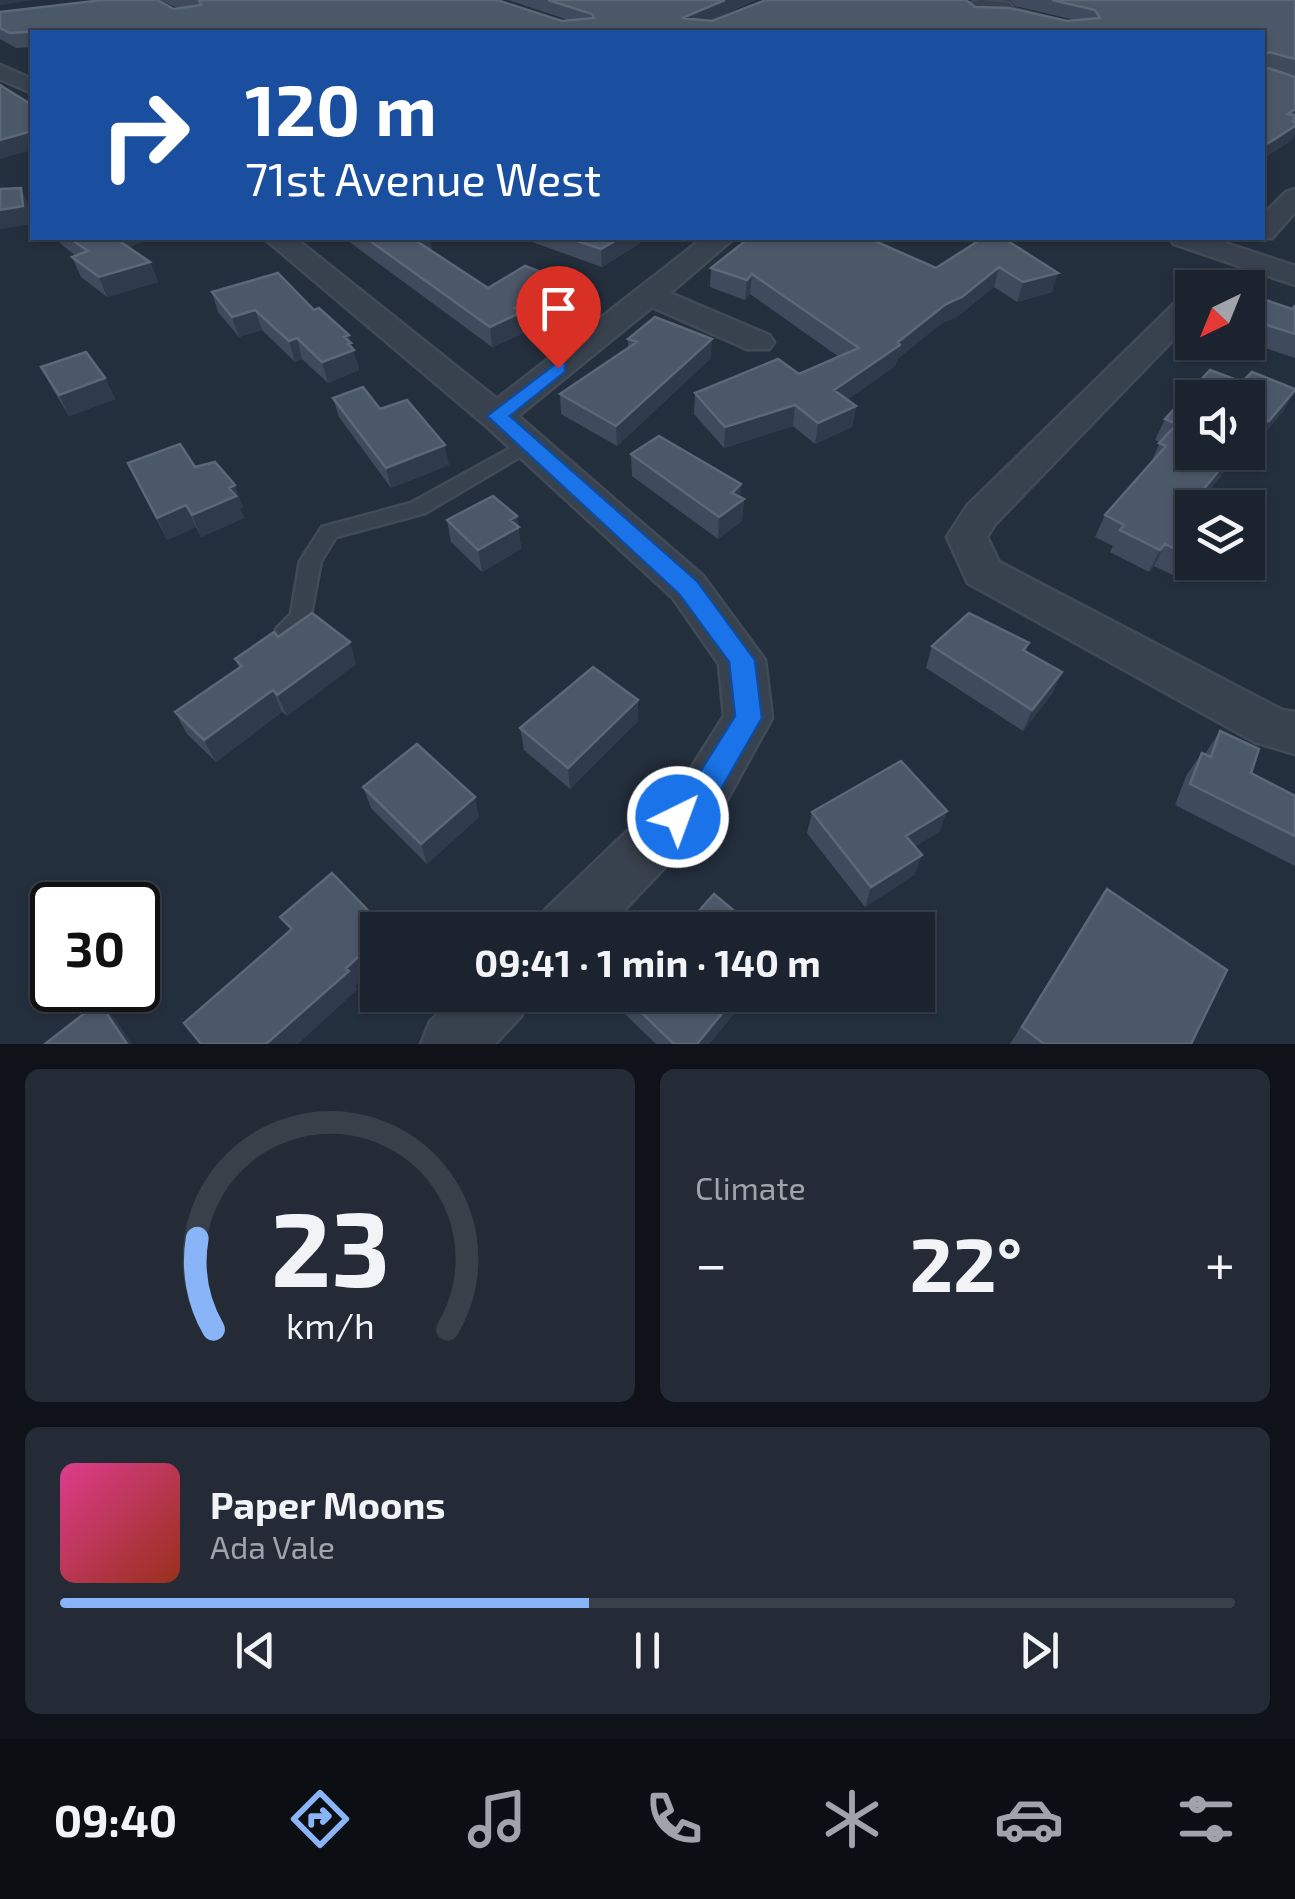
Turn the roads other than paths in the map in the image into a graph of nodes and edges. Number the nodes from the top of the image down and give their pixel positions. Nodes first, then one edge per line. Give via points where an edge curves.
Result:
1 (1006, 14) edge
2 (1074, 30) edge
3 (0, 71) edge
4 (30, 86) edge
5 (1265, 185) edge
6 (1295, 196) edge
7 (1265, 229) edge
8 (280, 240) edge
9 (714, 240) edge
10 (1190, 240) edge
11 (1238, 257) edge
12 (1295, 276) edge
13 (648, 295) junction
14 (1175, 320) edge
15 (758, 342) dead end
16 (498, 416) junction
17 (529, 444) junction
18 (288, 630) edge
19 (1295, 733) edge
20 (583, 912) edge
21 (483, 1012) edge
22 (452, 1044) edge

1 - 2 street
3 - 4 street
5 - 6 street
6 - 7 street
8 - 16 street
9 - 13 street
10 - 11 street
11 - 12 street
13 - 15 street
13 - 16 street
14 - 19 street via 981,515 967,537 983,572 1272,728
16 - 17 street
17 - 18 lane via 418,508 330,532 307,566 301,618
17 - 20 street via 688,587 742,660 748,718 706,789
21 - 22 street

